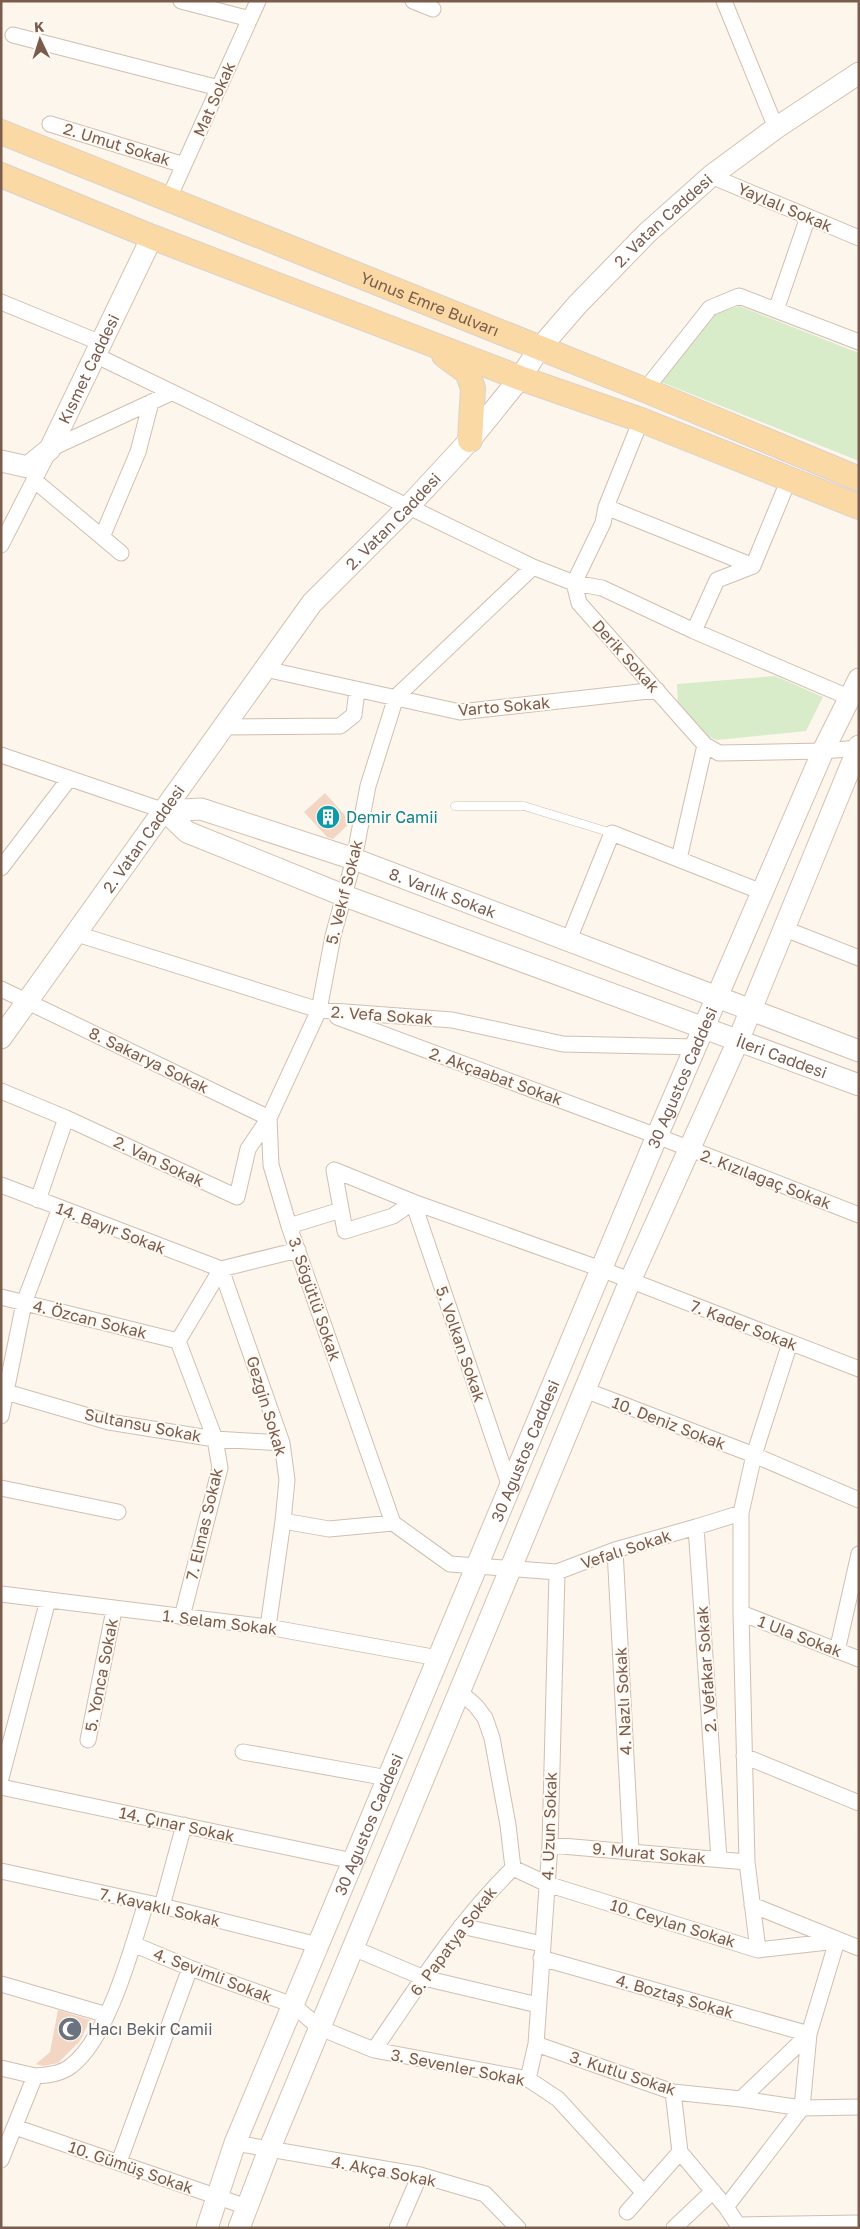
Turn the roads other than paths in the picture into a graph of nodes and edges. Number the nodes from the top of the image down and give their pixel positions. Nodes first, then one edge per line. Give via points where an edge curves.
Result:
1 (182, 1) edge
2 (258, 1) edge
3 (413, 1) edge
4 (724, 1) edge
5 (432, 9) dead end
6 (250, 19) junction
7 (13, 36) dead end
8 (859, 73) edge
9 (219, 88) junction
10 (50, 124) dead end
11 (776, 128) junction
12 (1, 132) edge
13 (184, 165) junction
14 (1, 176) edge
15 (711, 176) junction
16 (170, 198) junction
17 (808, 217) junction
18 (152, 237) junction
19 (859, 238) edge
20 (1, 302) edge
21 (776, 310) junction
22 (411, 334) junction
23 (859, 342) edge
24 (98, 349) junction
25 (539, 349) junction
26 (520, 378) junction
27 (645, 390) junction
28 (171, 392) junction
29 (151, 402) junction
30 (641, 420) junction
31 (470, 440) junction
32 (50, 450) junction
33 (1, 461) edge
34 (790, 479) junction
35 (859, 479) edge
36 (34, 480) junction
37 (606, 506) junction
38 (408, 507) junction
39 (859, 507) edge
40 (102, 537) junction
41 (1, 545) edge
42 (121, 553) dead end
43 (753, 566) junction
44 (532, 567) junction
45 (574, 583) junction
46 (694, 631) junction
47 (265, 670) junction
48 (854, 688) edge
49 (357, 690) junction
50 (657, 690) junction
51 (396, 698) junction
52 (225, 727) junction
53 (705, 745) junction
54 (858, 748) edge
55 (823, 751) junction
56 (1, 754) edge
57 (69, 778) junction
58 (455, 806) dead end
59 (164, 812) junction
60 (612, 833) junction
61 (354, 859) junction
62 (679, 859) junction
63 (1, 868) edge
64 (762, 892) junction
65 (345, 896) junction
66 (785, 929) junction
67 (77, 934) junction
68 (568, 942) junction
69 (859, 958) edge
70 (1, 988) edge
71 (716, 997) junction
72 (28, 1001) junction
73 (319, 1010) junction
74 (752, 1010) junction
75 (1, 1038) edge
76 (700, 1038) junction
77 (738, 1041) junction
78 (859, 1051) edge
79 (859, 1085) edge
80 (1, 1091) edge
81 (66, 1118) junction
82 (269, 1118) junction
83 (673, 1143) junction
84 (1, 1185) edge
85 (38, 1200) junction
86 (413, 1202) junction
87 (60, 1208) junction
88 (340, 1210) junction
89 (859, 1215) edge
90 (289, 1226) junction
91 (298, 1250) junction
92 (601, 1268) junction
93 (221, 1269) junction
94 (630, 1281) junction
95 (1, 1297) edge
96 (24, 1303) junction
97 (178, 1341) junction
98 (790, 1344) junction
99 (859, 1369) edge
100 (584, 1390) junction
101 (6, 1392) junction
102 (1, 1416) edge
103 (216, 1439) junction
104 (282, 1443) junction
105 (754, 1455) junction
106 (510, 1487) junction
107 (1, 1488) edge
108 (859, 1500) edge
109 (118, 1512) dead end
110 (741, 1513) junction
111 (284, 1521) junction
112 (393, 1523) junction
113 (696, 1526) junction
114 (615, 1550) junction
115 (859, 1554) edge
116 (476, 1568) junction
117 (510, 1570) junction
118 (557, 1572) junction
119 (1, 1594) edge
120 (48, 1600) junction
121 (114, 1610) junction
122 (741, 1613) junction
123 (182, 1617) junction
124 (268, 1627) junction
125 (837, 1651) junction
126 (438, 1658) junction
127 (859, 1659) edge
128 (459, 1691) junction
129 (88, 1740) dead end
130 (243, 1752) dead end
131 (744, 1756) junction
132 (1, 1778) edge
133 (388, 1778) junction
134 (1, 1787) edge
135 (859, 1802) edge
136 (184, 1825) junction
137 (550, 1845) junction
138 (632, 1852) junction
139 (718, 1859) junction
140 (353, 1861) junction
141 (747, 1862) junction
142 (513, 1868) junction
143 (1, 1871) edge
144 (547, 1884) junction
145 (146, 1903) junction
146 (752, 1905) junction
147 (162, 1906) junction
148 (461, 1926) junction
149 (837, 1941) junction
150 (133, 1944) junction
151 (318, 1945) junction
152 (353, 1948) junction
153 (859, 1948) edge
154 (758, 1950) junction
155 (542, 1951) junction
156 (190, 1968) junction
157 (424, 1978) junction
158 (1, 1984) edge
159 (294, 2005) junction
160 (538, 2006) junction
161 (107, 2014) junction
162 (320, 2028) junction
163 (809, 2034) junction
164 (536, 2044) junction
165 (374, 2050) junction
166 (1, 2068) edge
167 (35, 2076) junction
168 (528, 2079) junction
169 (673, 2092) junction
170 (741, 2098) junction
171 (859, 2107) edge
172 (802, 2108) junction
173 (15, 2127) junction
174 (235, 2143) junction
175 (268, 2150) junction
176 (3, 2152) edge
177 (680, 2152) junction
178 (119, 2162) junction
179 (420, 2175) junction
180 (713, 2191) junction
181 (644, 2193) junction
182 (218, 2198) junction
183 (247, 2207) junction
184 (726, 2207) junction
185 (627, 2212) dead end
186 (859, 2224) edge
187 (739, 2227) edge
188 (207, 2228) edge
189 (239, 2228) edge
190 (397, 2228) edge
191 (518, 2228) edge
192 (674, 2228) edge

1 - 6 street
2 - 6 street, Mat Sokak
3 - 5 street
4 - 11 street
6 - 9 street, Mat Sokak
7 - 9 street
8 - 11 main road, 2. Vatan Caddesi
9 - 13 street, Mat Sokak
10 - 13 street, 2. Umut Sokak
11 - 15 main road, 2. Vatan Caddesi
12 - 16 main road, Yunus Emre Bulvarı
13 - 16 street, Mat Sokak
14 - 18 main road
15 - 17 street, Yaylalı Sokak
15 - 25 main road, 2. Vatan Caddesi via 647,232
16 - 25 main road, Yunus Emre Bulvarı
17 - 19 street, Yaylalı Sokak
17 - 21 street
18 - 22 main road
18 - 24 main road, Kısmet Caddesi
20 - 24 street
21 - 23 street
21 - 27 street via 739,296 710,308
22 - 26 main road
22 - 31 main road via 467,372 473,388
24 - 28 street
24 - 32 main road, Kısmet Caddesi
25 - 26 main road, 2. Vatan Caddesi
25 - 27 main road, Yunus Emre Bulvarı
26 - 30 main road
26 - 31 main road, 2. Vatan Caddesi
27 - 35 main road, Yunus Emre Bulvarı
28 - 29 street
28 - 38 street
29 - 32 street
29 - 40 street via 138,452
30 - 34 main road
30 - 37 street
31 - 38 main road, 2. Vatan Caddesi
32 - 33 main road, Kısmet Caddesi via 28,467
32 - 36 street
34 - 39 main road
34 - 43 street
36 - 40 street
36 - 41 street
37 - 43 street
37 - 45 street via 603,523
38 - 44 street
38 - 47 main road, 2. Vatan Caddesi via 312,603
40 - 42 street
43 - 46 street via 717,580
44 - 45 street
44 - 51 street, 5. Vekıf Sokak
45 - 46 street via 602,588
45 - 50 street, Derik Sokak via 580,603
46 - 48 street
47 - 49 street, Varto Sokak
47 - 52 main road, 2. Vatan Caddesi
48 - 55 main road, 30 Ağustos Caddesi
49 - 51 street, Varto Sokak
49 - 52 street via 354,715 340,726
50 - 51 street, Varto Sokak via 460,712
50 - 53 street, Derik Sokak
51 - 61 street, 5. Vekıf Sokak via 368,786
52 - 59 main road, 2. Vatan Caddesi
53 - 55 street, Derik Sokak via 719,753
53 - 62 street
54 - 55 street, Derik Sokak
54 - 66 main road, 30 Ağustos Caddesi
55 - 64 main road, 30 Ağustos Caddesi
56 - 57 street, 8. Varlık Sokak
57 - 59 street, 8. Varlık Sokak
57 - 63 street
58 - 60 lane via 524,806
59 - 61 main road, 8. Varlık Sokak via 201,809
59 - 65 main road, 8. Varlık Sokak via 188,832
59 - 67 main road, 2. Vatan Caddesi
60 - 62 street
60 - 68 street
61 - 65 street, 5. Vekıf Sokak
61 - 68 main road, 8. Varlık Sokak
62 - 64 street
64 - 71 main road, 30 Ağustos Caddesi
65 - 73 street, 5. Vekıf Sokak via 333,936
65 - 76 main road, 8. Varlık Sokak
66 - 69 street
66 - 74 main road, 30 Ağustos Caddesi
67 - 72 main road, 2. Vatan Caddesi
67 - 73 street, 2. Vefa Sokak
68 - 71 main road, 8. Varlık Sokak
70 - 72 street, 8. Sakarya Sokak
71 - 74 main road, İleri Caddesi
71 - 76 main road, 30 Ağustos Caddesi
72 - 75 main road, 2. Vatan Caddesi
72 - 82 street, 8. Sakarya Sokak
73 - 76 street, 2. Vefa Sokak via 452,1020 563,1044
73 - 82 street, 3. Söğütlü Sokak
73 - 83 street, 2. Akçaabat Sokak
74 - 77 main road, 30 Ağustos Caddesi
74 - 78 main road, İleri Caddesi
76 - 77 main road, İleri Caddesi
76 - 83 main road, 30 Ağustos Caddesi
77 - 79 main road, İleri Caddesi
77 - 83 main road, 30 Ağustos Caddesi
80 - 81 street, 2. Van Sokak
81 - 82 street, 2. Van Sokak via 236,1197 248,1148
81 - 85 street
82 - 90 street, 3. Söğütlü Sokak via 272,1165
83 - 89 street, 2. Kızılağaç Sokak
83 - 92 main road, 30 Ağustos Caddesi
83 - 94 main road, 30 Ağustos Caddesi
84 - 85 street, 14. Bayır Sokak
85 - 87 street, 14. Bayır Sokak
86 - 88 street via 393,1216 345,1232
86 - 88 street via 334,1170
86 - 92 street
86 - 106 street, 5. Volkan Sokak
87 - 93 street, 14. Bayır Sokak
87 - 96 street
88 - 90 street
90 - 91 street, 3. Söğütlü Sokak
91 - 93 street
91 - 112 street, 3. Söğütlü Sokak
92 - 94 street
92 - 106 main road, 30 Ağustos Caddesi
93 - 97 street
93 - 104 street, Gezgin Sokak
94 - 98 street, 7. Kader Sokak
94 - 100 main road, 30 Ağustos Caddesi
95 - 96 street, 4. Özcan Sokak
96 - 97 street, 4. Özcan Sokak
96 - 101 street
97 - 103 street, 7. Elmas Sokak
98 - 99 street, 7. Kader Sokak
98 - 105 street
100 - 105 street, 10. Deniz Sokak
100 - 117 main road, 30 Ağustos Caddesi
101 - 102 street
101 - 103 street, Sultansu Sokak via 110,1422
103 - 104 street, Sultansu Sokak
103 - 123 street, 7. Elmas Sokak via 220,1468
104 - 111 street, Gezgin Sokak via 287,1480
105 - 108 street, 10. Deniz Sokak
105 - 110 street
106 - 116 main road, 30 Ağustos Caddesi
107 - 109 street
110 - 113 street
110 - 122 street
111 - 112 street via 329,1529
111 - 124 street, Gezgin Sokak
112 - 116 street via 450,1564
113 - 114 street, Vefalı Sokak
113 - 139 street, 2. Vefakar Sokak
114 - 118 street, Vefalı Sokak
114 - 138 street, 4. Nazlı Sokak
115 - 125 street
116 - 117 street
116 - 126 main road, 30 Ağustos Caddesi
117 - 118 street
117 - 128 main road, 30 Ağustos Caddesi
118 - 137 street, 4. Uzun Sokak
119 - 120 street, 1. Selam Sokak
120 - 121 street, 1. Selam Sokak
120 - 132 street
121 - 123 street, 1. Selam Sokak
121 - 129 street, 5. Yonca Sokak
122 - 125 street, 1 Ula Sokak
122 - 131 street
123 - 124 street, 1. Selam Sokak
124 - 126 street, 1. Selam Sokak
125 - 127 street, 1 Ula Sokak
126 - 133 main road, 30 Ağustos Caddesi
128 - 142 street via 485,1718 492,1738
128 - 152 main road, 30 Ağustos Caddesi
130 - 133 street
131 - 135 street
131 - 141 street
133 - 140 main road, 30 Ağustos Caddesi
134 - 136 street, 14. Çınar Sokak
136 - 140 street, 14. Çınar Sokak
136 - 147 street
137 - 138 street, 9. Murat Sokak
137 - 144 street, 4. Uzun Sokak
138 - 139 street, 9. Murat Sokak
139 - 141 street, 9. Murat Sokak
140 - 151 main road, 30 Ağustos Caddesi
141 - 146 street
142 - 144 street, 10. Ceylan Sokak
142 - 148 street, 6. Papatya Sokak
143 - 145 street, 7. Kavaklı Sokak
144 - 154 street, 10. Ceylan Sokak
144 - 155 street, 4. Uzun Sokak
145 - 147 street, 7. Kavaklı Sokak
145 - 150 street
146 - 149 street
146 - 154 street
147 - 151 street, 7. Kavaklı Sokak
148 - 155 street, 4. Boztaş Sokak
148 - 157 street, 6. Papatya Sokak
149 - 153 street
149 - 154 street, 10. Ceylan Sokak
149 - 163 street
150 - 156 street, 4. Sevimli Sokak
150 - 161 street
151 - 159 main road, 30 Ağustos Caddesi
152 - 157 street
152 - 162 main road, 30 Ağustos Caddesi
155 - 160 street, 4. Uzun Sokak
155 - 163 street, 4. Boztaş Sokak
156 - 159 street, 4. Sevimli Sokak
156 - 178 street
157 - 160 street
157 - 165 street, 6. Papatya Sokak
158 - 161 street
159 - 162 street, 3. Sevenler Sokak
159 - 174 main road, 30 Ağustos Caddesi
160 - 164 street, 4. Uzun Sokak
161 - 167 street via 87,2048 71,2066 52,2075
162 - 165 street, 3. Sevenler Sokak
162 - 175 main road, 30 Ağustos Caddesi
163 - 170 street
163 - 172 street
164 - 168 street, 4. Uzun Sokak
164 - 169 street, 3. Kutlu Sokak
165 - 168 street, 3. Sevenler Sokak
166 - 167 street
167 - 173 street
168 - 181 street, 3. Sevenler Sokak via 558,2099
169 - 170 street, 3. Kutlu Sokak
169 - 177 street
170 - 172 street, 3. Kutlu Sokak
171 - 172 street, 3. Kutlu Sokak
172 - 184 street
173 - 176 street
173 - 178 street, 10. Gümüş Sokak
174 - 175 street, 4. Akça Sokak
174 - 182 main road, 30 Ağustos Caddesi
175 - 179 street, 4. Akça Sokak
175 - 183 main road, 30 Ağustos Caddesi
177 - 180 street
177 - 181 street
178 - 182 street, 10. Gümüş Sokak
179 - 190 street
179 - 191 street, 4. Akça Sokak via 485,2194
180 - 184 street
180 - 192 street
181 - 185 street
182 - 183 street, 10. Gümüş Sokak
182 - 188 main road, 30 Ağustos Caddesi
183 - 189 main road, 30 Ağustos Caddesi
184 - 187 street
186 - 187 street

